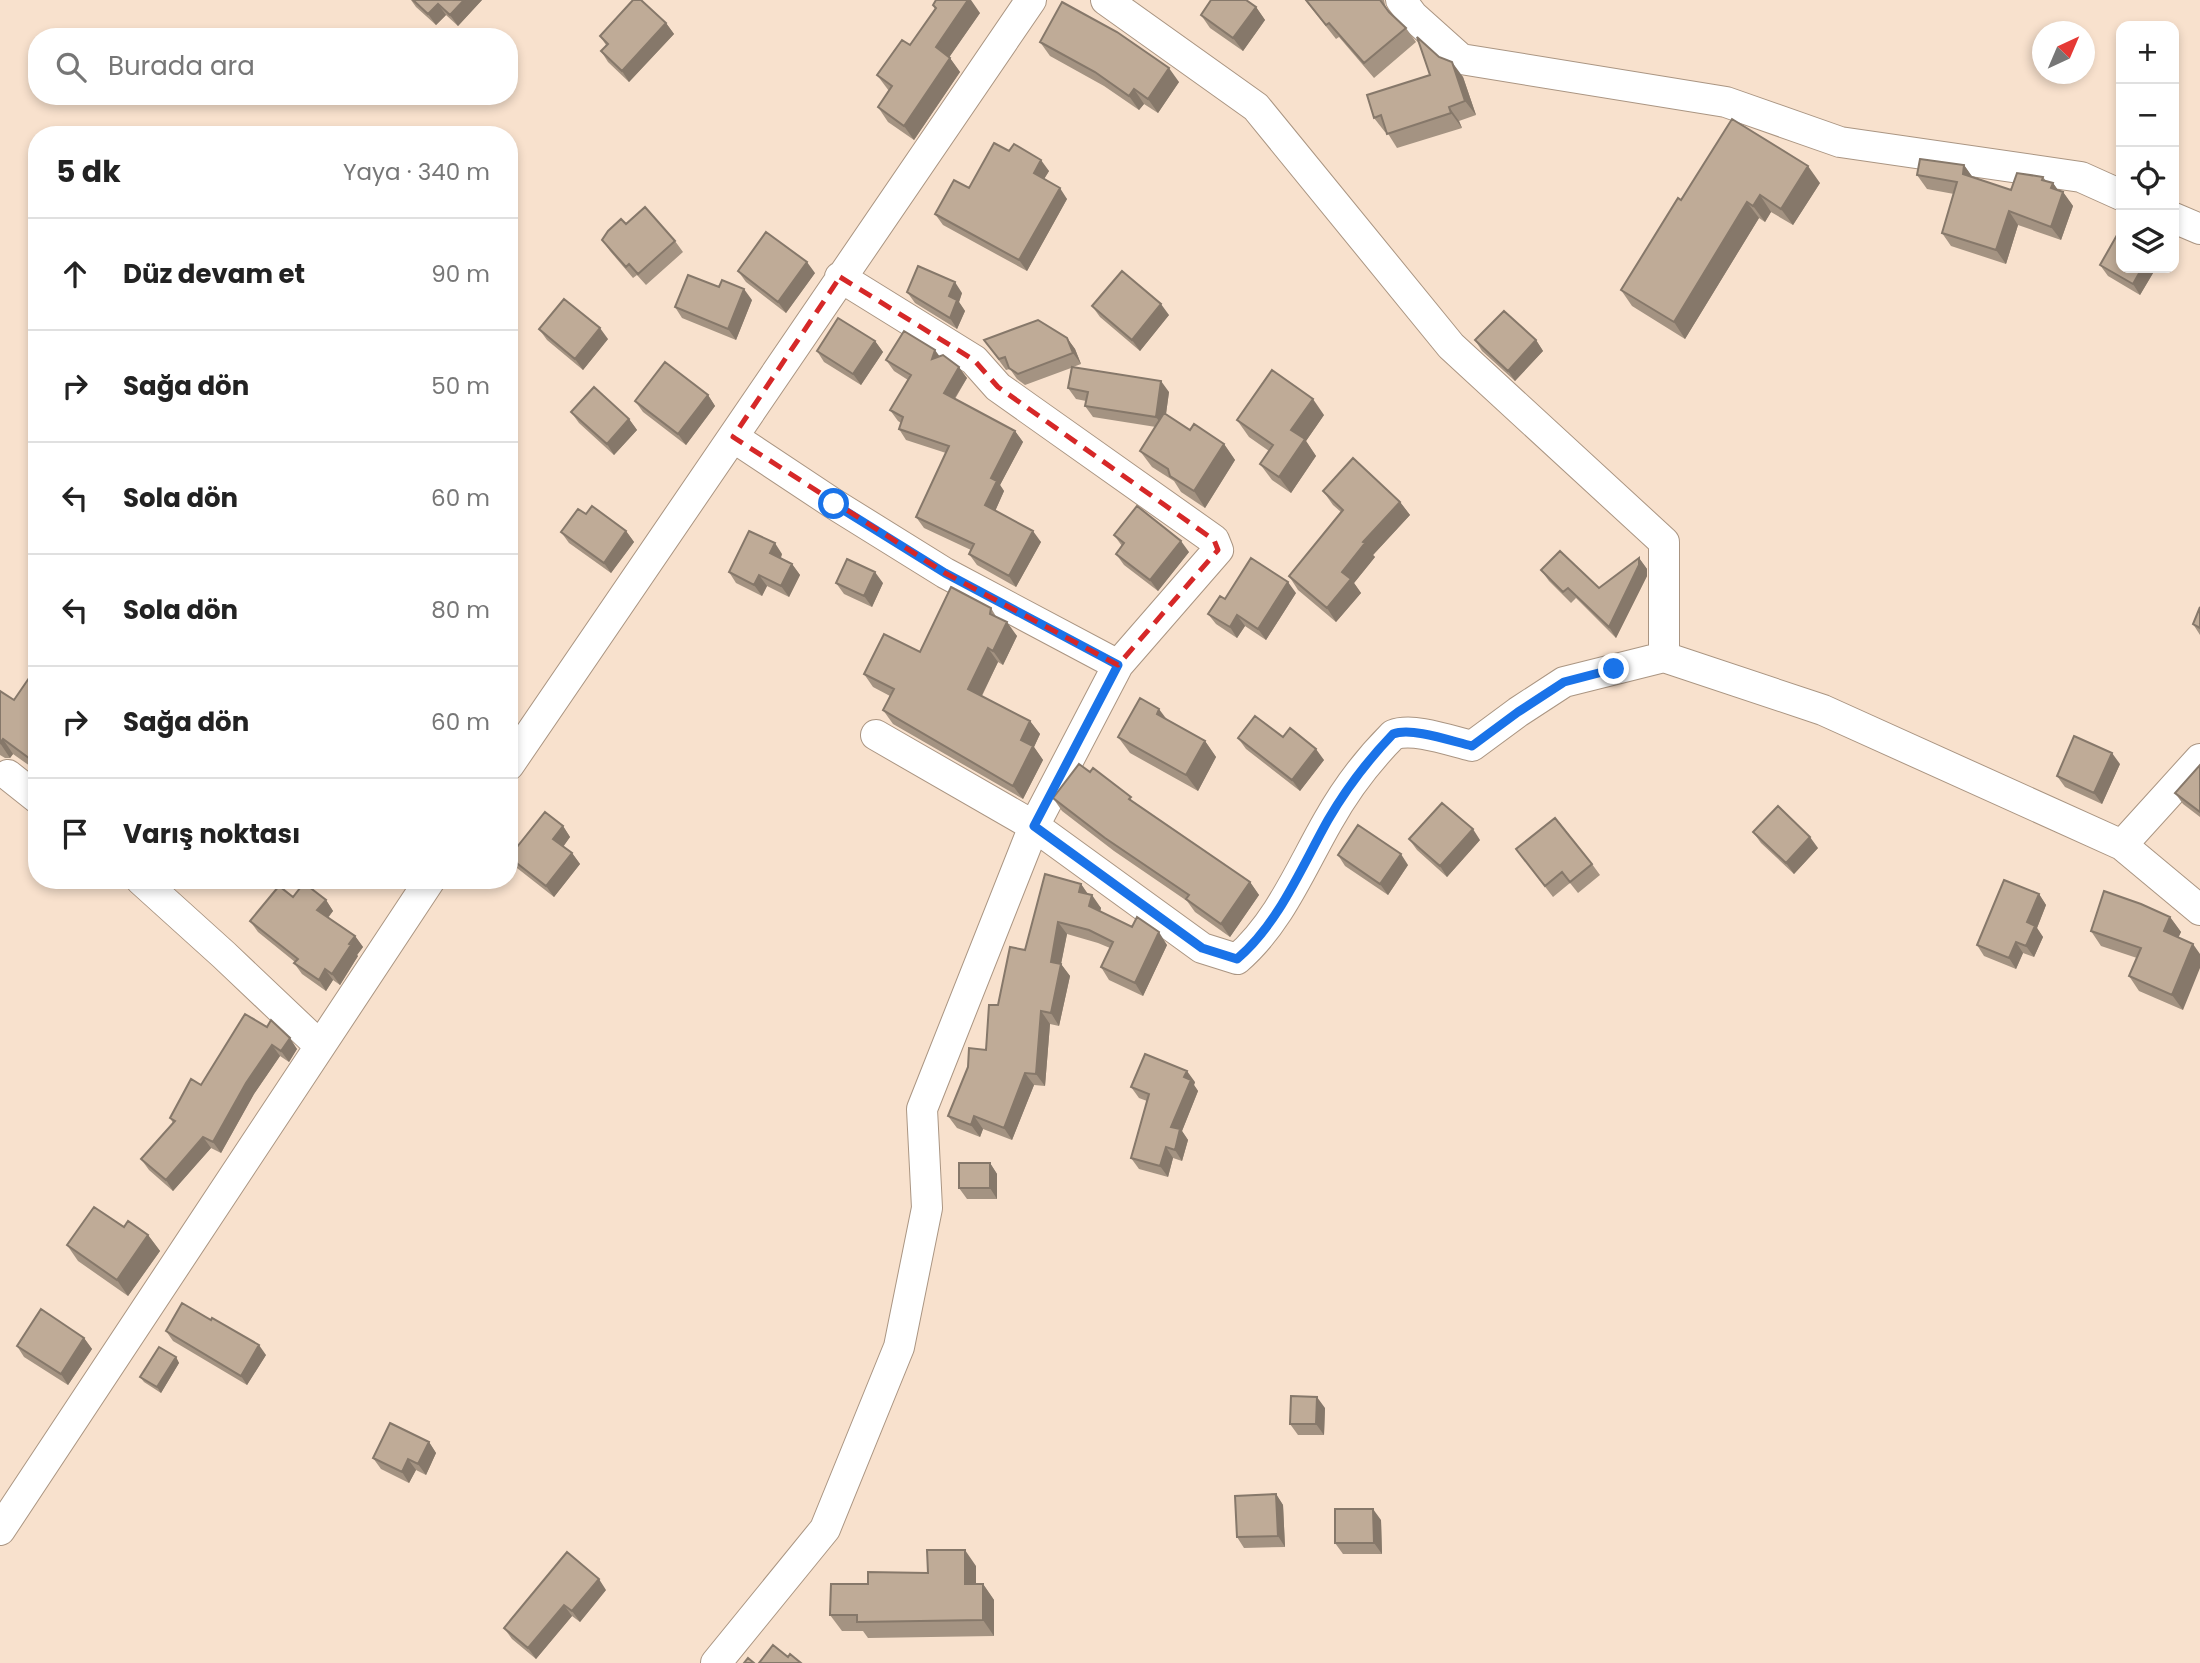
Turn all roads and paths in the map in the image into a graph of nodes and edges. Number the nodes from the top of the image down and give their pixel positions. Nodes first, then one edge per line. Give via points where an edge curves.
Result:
1 (1031, 0) edge
2 (1106, 0) edge
3 (1401, 0) edge
4 (2116, 193) edge
5 (2179, 220) edge
6 (2200, 229) edge
7 (840, 277) junction
8 (733, 437) junction
9 (1664, 657) junction
10 (1118, 665) junction
11 (876, 735) dead end
12 (518, 752) edge
13 (2200, 759) edge
14 (8, 775) dead end
15 (28, 790) edge
16 (1034, 826) junction
17 (2122, 845) junction
18 (151, 889) edge
19 (424, 889) edge
20 (2200, 910) edge
21 (320, 1046) junction
22 (0, 1530) edge
23 (716, 1663) edge

1 - 7 street
2 - 9 street via 1256,107 1451,346 1664,542
3 - 4 street via 1461,59 1726,102 1840,142 2081,177
5 - 6 street
7 - 8 street
7 - 10 street via 974,360 998,387 1214,540 1218,550
8 - 10 street via 945,573
8 - 12 street
9 - 16 street via 1564,682 1472,746 1414,733 1393,734 1330,817 1267,927 1237,959 1202,948
9 - 17 street via 1823,710
10 - 16 street
11 - 16 street
13 - 17 street
14 - 15 street
16 - 23 street via 922,1110 927,1208 899,1347 825,1529
17 - 20 street
18 - 21 street
19 - 21 street
21 - 22 street

